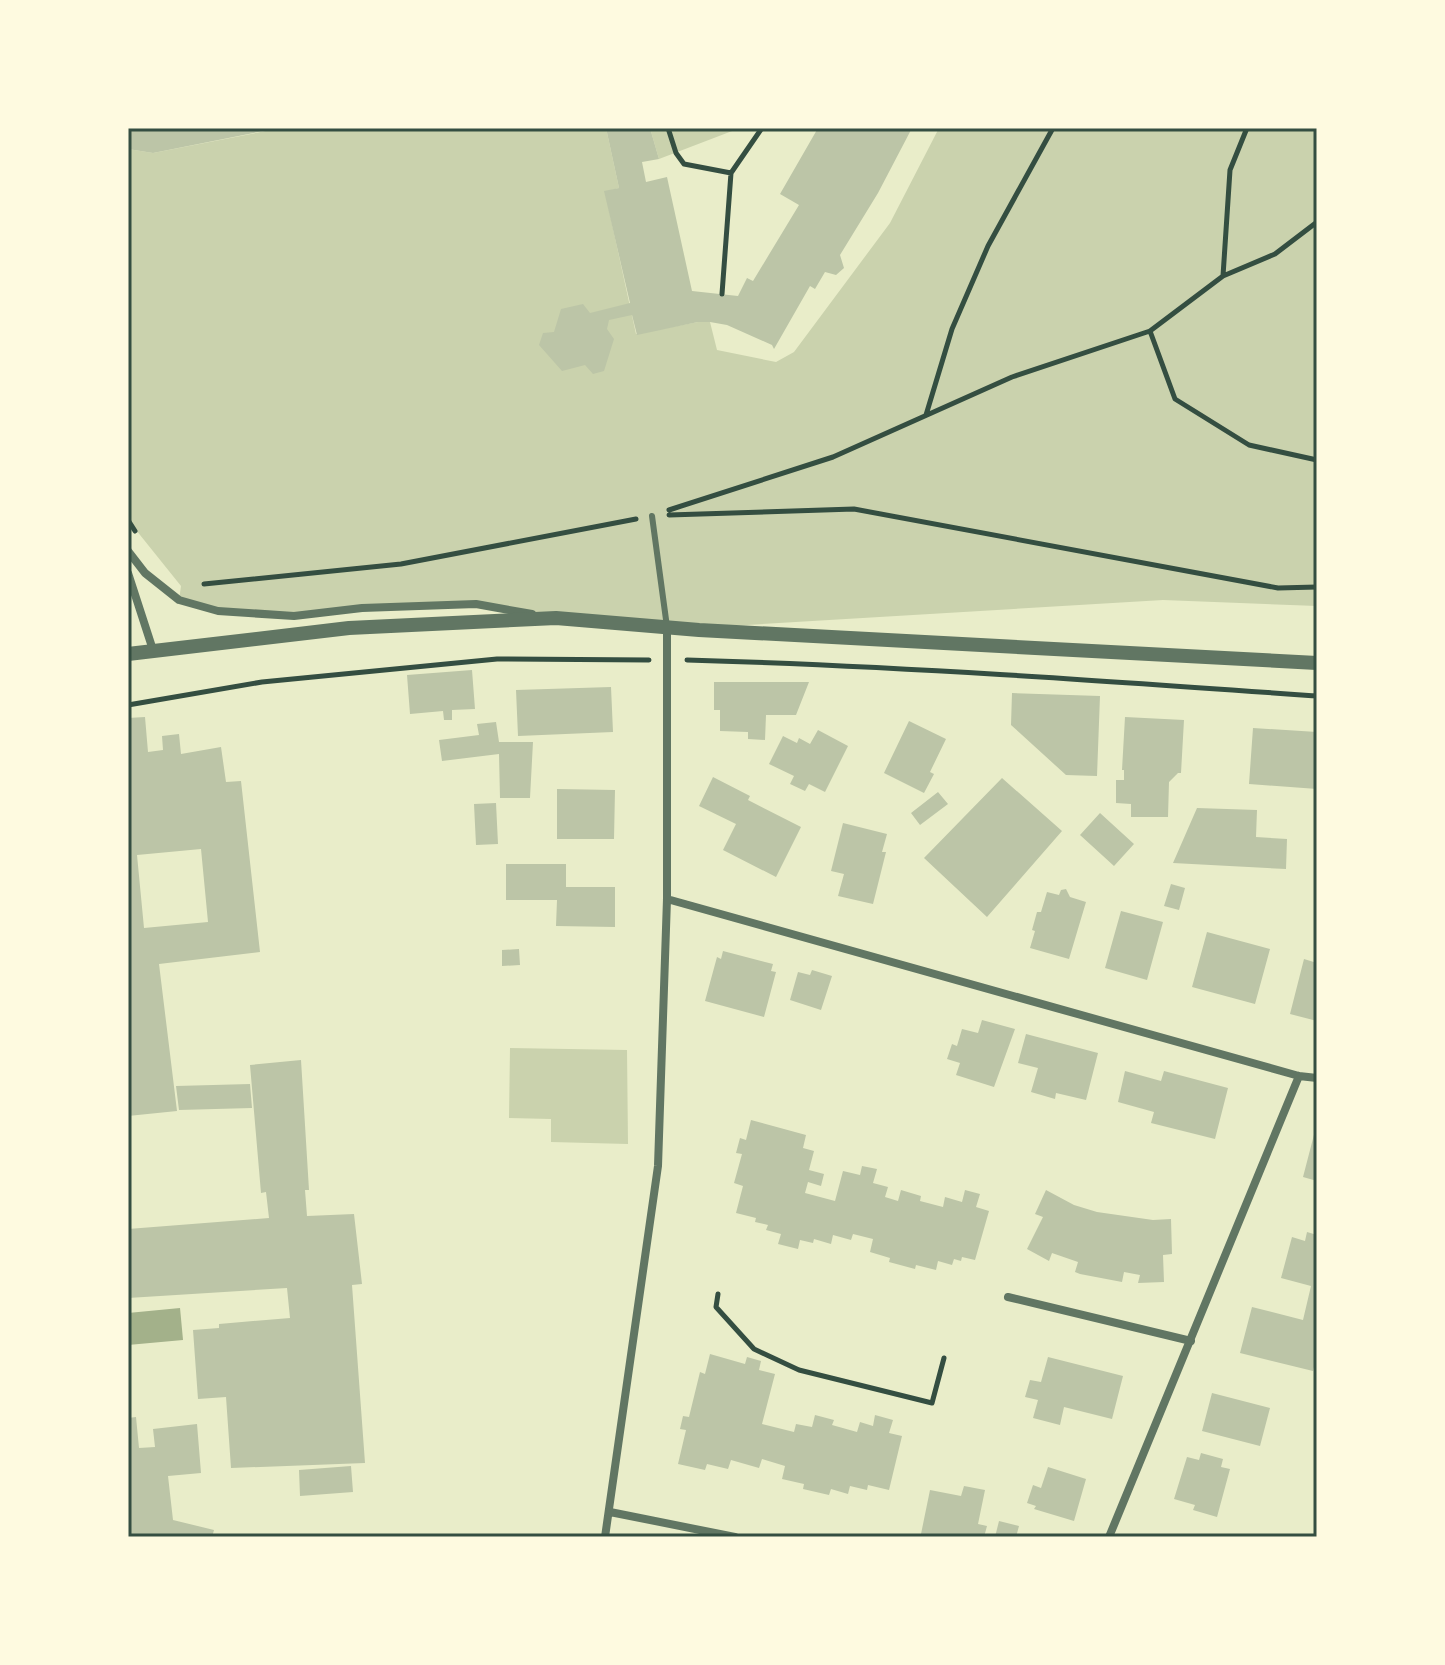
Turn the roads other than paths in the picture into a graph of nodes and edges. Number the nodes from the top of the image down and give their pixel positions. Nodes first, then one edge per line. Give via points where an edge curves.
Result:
1 (652, 516) road end
2 (128, 551) edge
3 (128, 573) edge
4 (556, 618) junction
5 (667, 627) junction
6 (153, 650) junction
7 (128, 654) edge
8 (1317, 663) edge
9 (667, 899) junction
10 (1299, 1076) junction
11 (1317, 1078) edge
12 (1008, 1297) dead end
13 (1191, 1341) junction
14 (610, 1512) junction
15 (605, 1537) edge
16 (735, 1537) edge
17 (1109, 1537) edge

1 - 5 lane
2 - 4 street via 145,573 179,600 218,611 294,616 476,604
3 - 6 street
4 - 5 street
4 - 6 street via 349,628
5 - 8 street
5 - 9 street
6 - 7 street
9 - 10 street
9 - 14 street via 658,1166
10 - 11 street
10 - 13 street
12 - 13 street
13 - 17 street
14 - 15 street
14 - 16 street

